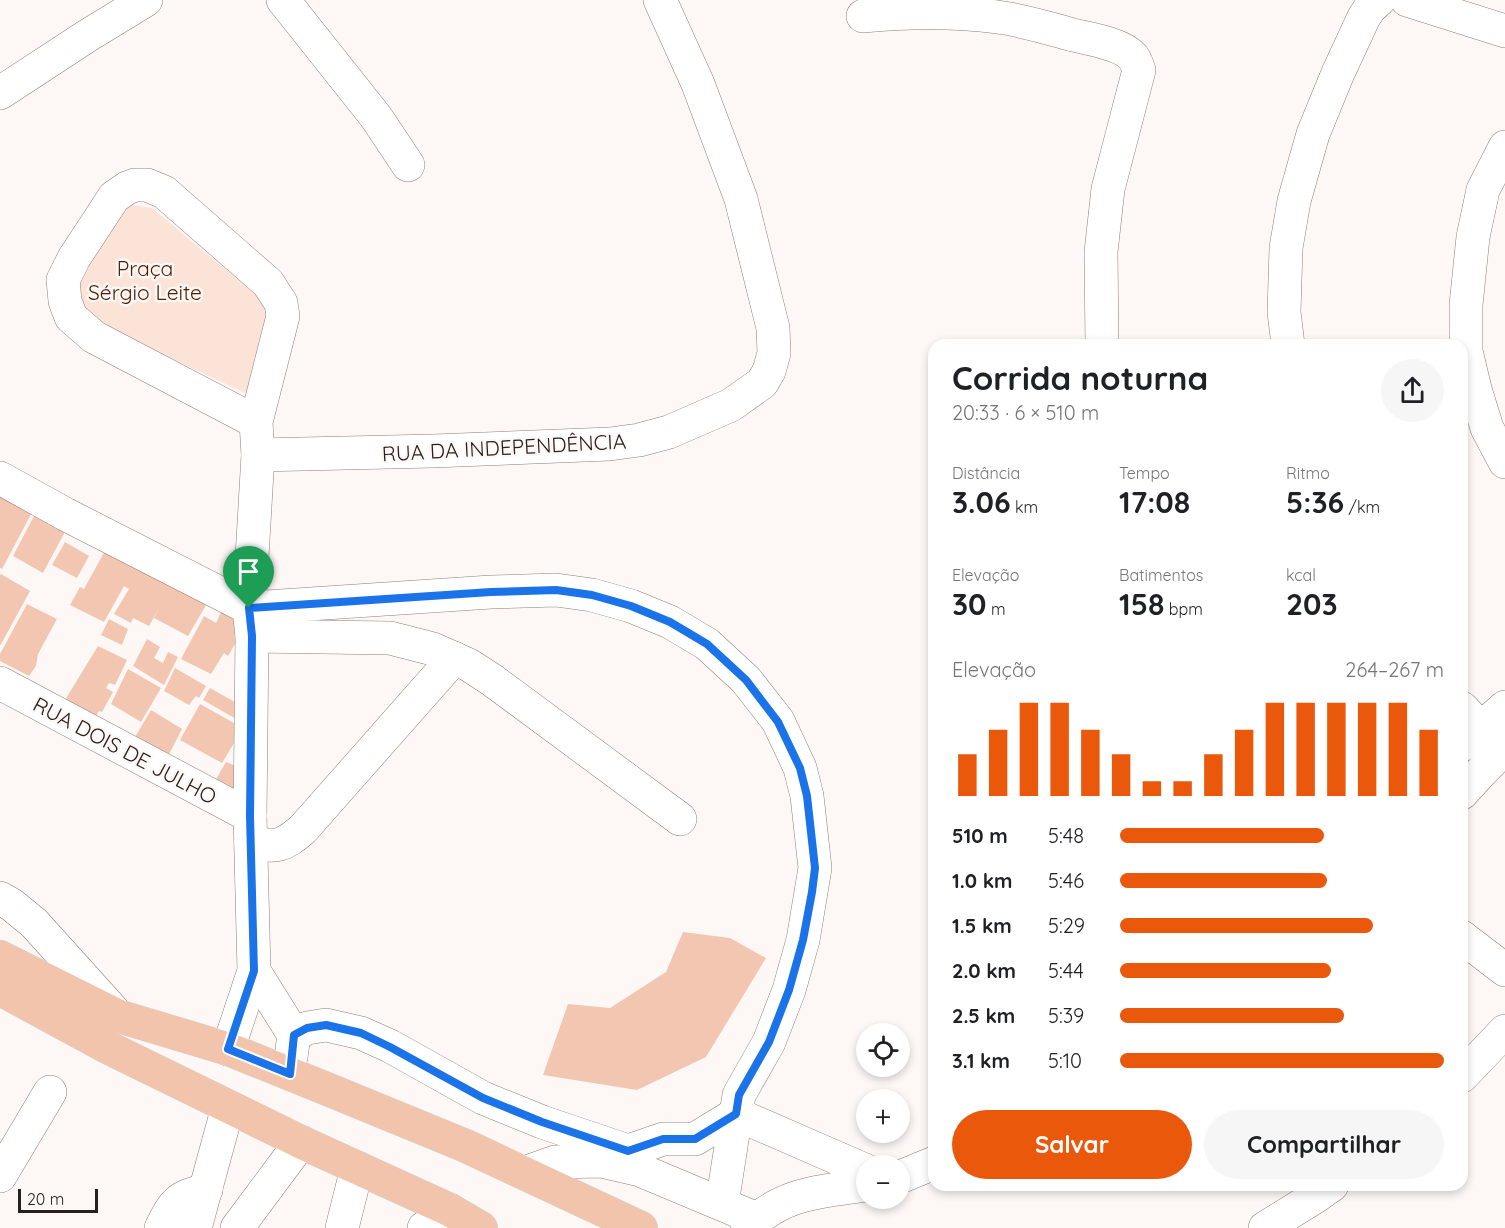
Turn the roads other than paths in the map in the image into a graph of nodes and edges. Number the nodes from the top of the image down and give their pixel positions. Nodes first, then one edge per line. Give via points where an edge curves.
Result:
1 (146, 0) edge
2 (283, 0) edge
3 (660, 0) edge
4 (1379, 0) edge
5 (1407, 0) edge
6 (998, 8) edge
7 (862, 16) dead end
8 (1505, 31) edge
9 (0, 93) edge
10 (1505, 147) edge
11 (408, 165) dead end
12 (1102, 339) edge
13 (1287, 339) edge
14 (1466, 339) edge
15 (1468, 359) edge
16 (256, 422) junction
17 (258, 455) junction
18 (1505, 462) edge
19 (0, 478) edge
20 (251, 622) junction
21 (454, 658) junction
22 (0, 683) edge
23 (1505, 707) edge
24 (1483, 736) edge
25 (1468, 777) edge
26 (680, 819) dead end
27 (251, 830) junction
28 (0, 898) edge
29 (1468, 942) edge
30 (0, 957) edge
31 (1505, 970) edge
32 (254, 971) junction
33 (0, 989) edge
34 (118, 1016) junction
35 (1505, 1031) edge
36 (294, 1035) junction
37 (228, 1049) junction
38 (1468, 1070) edge
39 (290, 1074) junction
40 (50, 1092) dead end
41 (228, 1107) junction
42 (736, 1114) junction
43 (301, 1142) junction
44 (614, 1156) junction
45 (928, 1165) edge
46 (856, 1166) edge
47 (357, 1168) junction
48 (524, 1173) junction
49 (910, 1173) edge
50 (0, 1176) edge
51 (856, 1187) edge
52 (206, 1190) junction
53 (1324, 1191) edge
54 (722, 1204) junction
55 (456, 1222) edge
56 (752, 1223) edge
57 (161, 1228) edge
58 (195, 1228) edge
59 (237, 1228) edge
60 (342, 1228) edge
61 (640, 1228) edge
62 (1265, 1228) edge

1 - 9 street
2 - 11 street via 376,117
3 - 17 street, RUA DA INDEPENDÊNCIA via 698,84 741,199 773,327 774,353 762,383 732,405 669,432 639,440
4 - 13 street via 1364,17 1334,83 1313,134 1294,201 1286,248
5 - 8 street
6 - 7 street
6 - 12 street via 1119,48 1135,59 1139,70 1108,189 1101,252
10 - 14 street via 1483,190 1473,237
15 - 18 street via 1487,428
16 - 16 street via 283,316 280,303 268,283 164,192 147,185 127,188 114,197 63,280 71,317 94,337
16 - 17 street
17 - 20 street
19 - 20 street
20 - 21 street via 390,638
20 - 27 street
20 - 42 street via 491,592 556,590 592,595 670,622 707,644 746,680 778,722 800,768 815,868 803,940 789,990 769,1042 739,1095
21 - 26 street via 492,680
21 - 27 street via 303,829 284,844 274,846
22 - 27 street, RUA DOIS DE JULHO
23 - 24 street
24 - 25 street
27 - 32 street
28 - 34 street via 34,923
29 - 31 street
30 - 34 main road
32 - 36 street
32 - 37 street
33 - 41 main road
34 - 37 main road
35 - 38 street
36 - 39 street
36 - 44 street via 326,1025 361,1033 483,1098
37 - 39 main road
39 - 48 main road
40 - 50 street
41 - 43 main road
41 - 52 street
42 - 44 street via 695,1139 663,1139
42 - 46 street
42 - 54 street
43 - 47 main road
43 - 59 street
44 - 48 street via 555,1162
44 - 54 street
45 - 49 street
47 - 55 main road
47 - 60 street
48 - 61 main road
51 - 56 street via 800,1196 779,1204
52 - 57 street via 185,1196 172,1206
52 - 58 street
53 - 62 street
54 - 56 street

